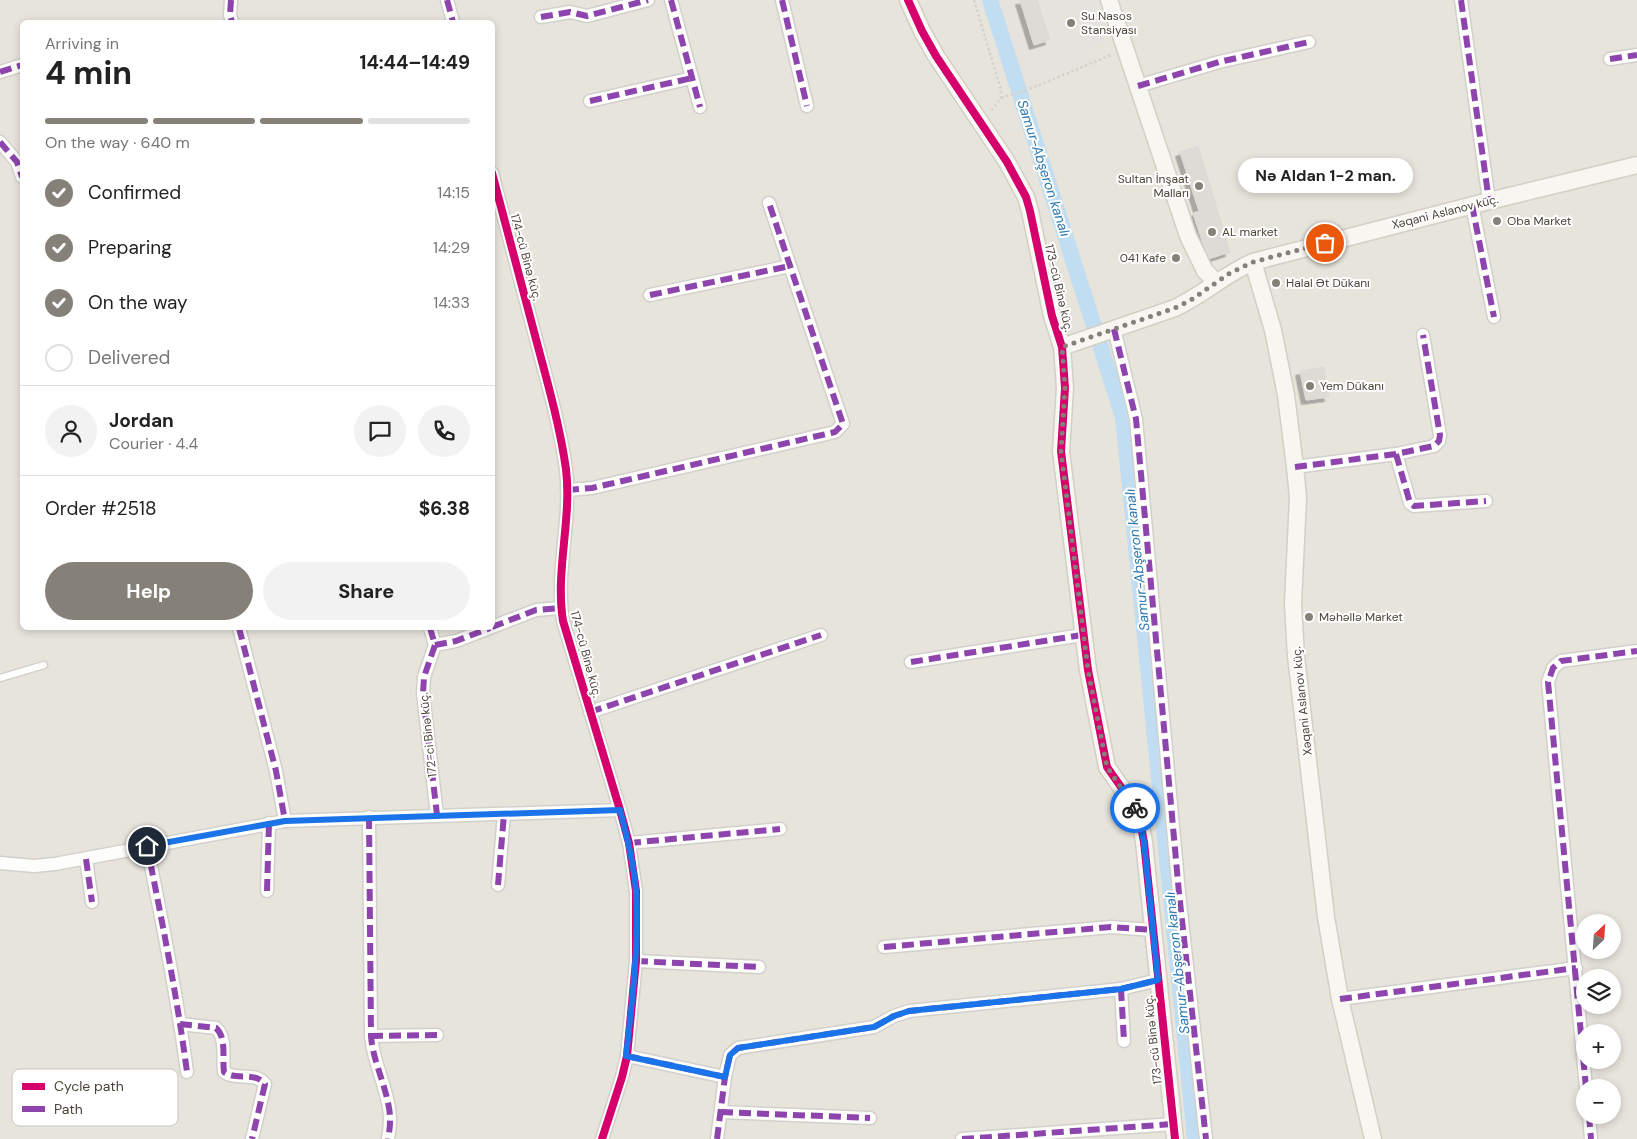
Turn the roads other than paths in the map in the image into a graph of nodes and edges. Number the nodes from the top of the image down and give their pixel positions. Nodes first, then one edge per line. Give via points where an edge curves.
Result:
1 (231, 0) edge
2 (447, 0) edge
3 (648, 0) edge
4 (671, 0) edge
5 (782, 0) edge
6 (908, 0) edge
7 (1109, 0) edge
8 (1461, 0) edge
9 (541, 17) dead end
10 (231, 20) edge
11 (452, 20) edge
12 (1309, 42) dead end
13 (1637, 55) edge
14 (1610, 59) dead end
15 (20, 66) edge
16 (0, 72) edge
17 (692, 78) junction
18 (1138, 86) junction
19 (590, 101) dead end
20 (807, 106) dead end
21 (700, 107) dead end
22 (1, 146) edge
23 (1637, 165) edge
24 (20, 171) edge
25 (495, 185) edge
26 (1488, 201) junction
27 (769, 203) dead end
28 (1472, 205) junction
29 (1253, 262) junction
30 (790, 266) junction
31 (1216, 282) junction
32 (650, 295) dead end
33 (1494, 317) dead end
34 (1114, 329) junction
35 (1423, 335) dead end
36 (1062, 347) junction
37 (1396, 454) junction
38 (1296, 467) junction
39 (567, 490) junction
40 (1486, 501) dead end
41 (561, 608) junction
42 (495, 625) edge
43 (240, 630) edge
44 (431, 630) edge
45 (484, 630) edge
46 (821, 635) dead end
47 (1082, 635) junction
48 (435, 645) junction
49 (1637, 651) edge
50 (911, 662) dead end
51 (44, 666) dead end
52 (0, 678) edge
53 (590, 712) junction
54 (620, 810) junction
55 (504, 814) junction
56 (437, 815) junction
57 (369, 817) junction
58 (285, 821) junction
59 (269, 823) junction
60 (780, 829) dead end
61 (629, 843) junction
62 (147, 846) junction
63 (86, 859) junction
64 (0, 863) edge
65 (498, 885) dead end
66 (266, 891) dead end
67 (92, 902) dead end
68 (1153, 930) junction
69 (884, 947) dead end
70 (636, 961) junction
71 (760, 967) dead end
72 (1576, 968) junction
73 (1158, 980) junction
74 (1121, 989) junction
75 (1340, 999) junction
76 (180, 1024) junction
77 (372, 1036) junction
78 (437, 1036) dead end
79 (1124, 1041) dead end
80 (626, 1056) junction
81 (187, 1072) dead end
82 (725, 1077) junction
83 (1585, 1079) edge
84 (721, 1112) junction
85 (870, 1118) dead end
86 (1589, 1124) edge
87 (1174, 1131) edge
88 (252, 1139) edge
89 (388, 1139) edge
90 (602, 1139) edge
91 (717, 1139) edge
92 (962, 1139) edge
93 (1206, 1139) edge
94 (1373, 1139) edge
95 (1591, 1139) edge

1 - 10 street
2 - 11 street
3 - 9 street via 587,16 570,12
4 - 17 street
5 - 20 street
6 - 36 street, 173-cü Binə küç. via 936,56 1007,162 1026,197
7 - 18 street
8 - 26 street
12 - 18 street via 1219,62
13 - 14 street
15 - 16 street
17 - 19 street
17 - 21 street
18 - 31 street via 1188,236 1205,271
22 - 24 street via 17,162
23 - 26 street, Xəqani Aslanov küç.
25 - 39 street, 174-cü Binə küç. via 561,440
26 - 28 street, Xəqani Aslanov küç.
27 - 30 street
28 - 29 street, Xəqani Aslanov küç.
28 - 33 street
29 - 31 street, Xəqani Aslanov küç.
29 - 38 street, Xəqani Aslanov küç. via 1273,330
30 - 32 street
30 - 39 street via 843,424 835,432 592,488
31 - 34 street, Xəqani Aslanov küç. via 1175,308
34 - 36 street, Xəqani Aslanov küç.
34 - 93 street via 1136,419
35 - 37 street via 1439,441 1434,446
36 - 47 street, 173-cü Binə küç. via 1065,388 1061,451
37 - 38 street
37 - 40 street via 1410,503 1414,506
38 - 75 street, Xəqani Aslanov küç. via 1298,497 1293,604 1296,656 1326,917
39 - 41 street, 174-cü Binə küç.
41 - 42 street via 536,610
41 - 53 street, 174-cü Binə küç.
43 - 58 street via 276,771
44 - 48 street
45 - 48 street
46 - 53 street
47 - 50 street
47 - 68 street, 173-cü Binə küç. via 1107,767 1139,816
48 - 56 street, 172-ci Binə küç. via 426,670 423,694
49 - 72 street via 1561,661 1553,668 1548,682
51 - 52 lane
53 - 54 street, 174-cü Binə küç.
54 - 55 street
54 - 61 street, 174-cü Binə küç.
55 - 56 street
55 - 65 street
56 - 57 street
57 - 58 street
57 - 77 street
58 - 59 street
59 - 62 street
59 - 66 street
60 - 61 street
61 - 70 street, 174-cü Binə küç. via 636,891
62 - 63 street
62 - 76 street
63 - 64 street via 34,866
63 - 67 street
68 - 69 street via 1111,927
68 - 73 street, 173-cü Binə küç.
70 - 71 street
70 - 80 street, 174-cü Binə küç.
72 - 75 street
72 - 83 street
73 - 74 street
73 - 87 street, 173-cü Binə küç.
74 - 79 street
74 - 82 street via 909,1011 874,1027 738,1048 730,1055
75 - 94 street, Xəqani Aslanov küç.
76 - 81 street
76 - 88 street via 216,1028 222,1038 224,1072 232,1076 257,1078 264,1084
77 - 78 street
77 - 89 street via 372,1052 389,1107
80 - 82 street
80 - 90 street, 174-cü Binə küç.
82 - 84 street
84 - 85 street
84 - 91 street
86 - 95 street
87 - 92 street

